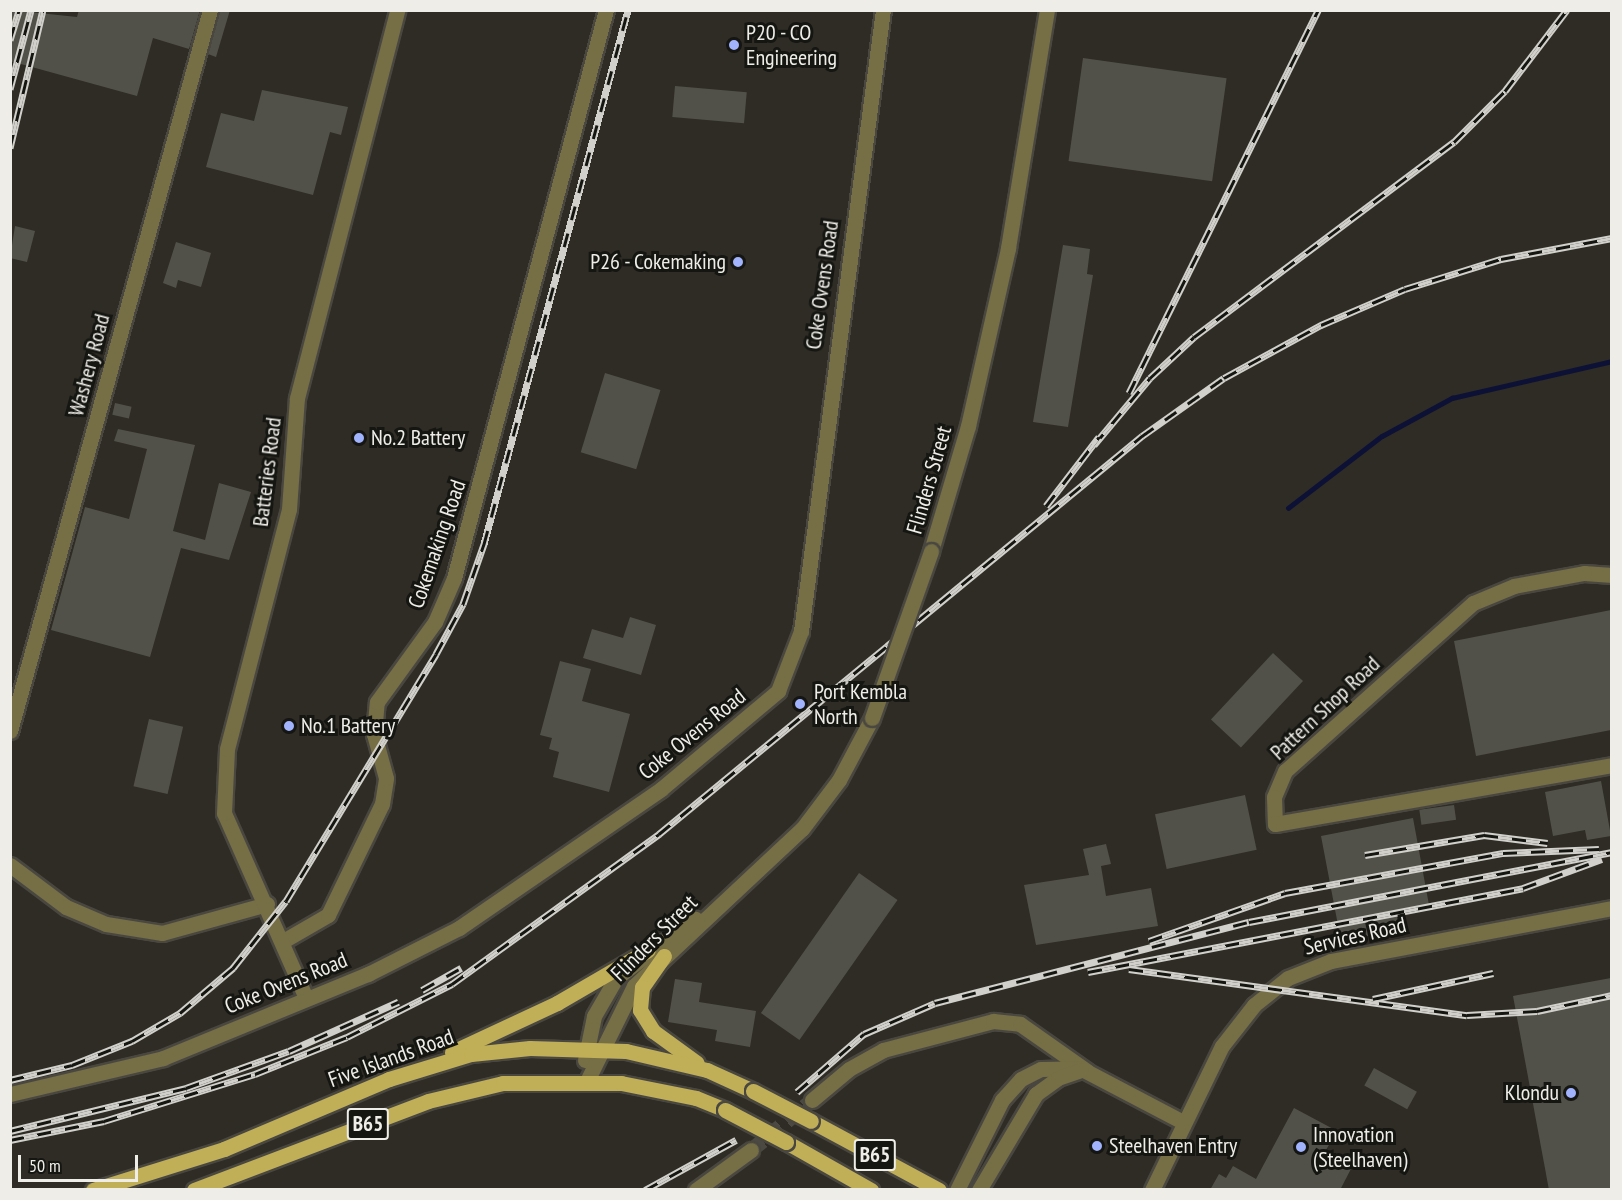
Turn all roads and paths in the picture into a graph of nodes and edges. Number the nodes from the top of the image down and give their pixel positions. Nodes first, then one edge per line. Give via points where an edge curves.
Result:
1 (210, 10) edge
2 (397, 10) edge
3 (606, 10) edge
4 (883, 10) edge
5 (1047, 10) edge
6 (1611, 576) edge
7 (10, 731) edge
8 (1611, 765) edge
9 (10, 865) edge
10 (721, 903) junction
11 (267, 904) junction
12 (1611, 908) edge
13 (284, 941) junction
14 (648, 950) junction
15 (664, 956) junction
16 (306, 998) junction
17 (584, 1047) junction
18 (602, 1048) junction
19 (413, 1070) junction
20 (707, 1070) junction
21 (1087, 1071) junction
22 (587, 1082) junction
23 (10, 1094) edge
24 (812, 1100) tunnel mouth
25 (1183, 1122) junction
26 (751, 1150) tunnel mouth
27 (93, 1190) edge
28 (194, 1190) edge
29 (696, 1190) edge
30 (871, 1190) edge
31 (939, 1190) edge
32 (957, 1190) edge
33 (979, 1190) edge
34 (1152, 1190) edge

1 - 7 street, Washery Road
2 - 11 street, Batteries Road via 297,398 290,508 227,749 224,813
3 - 13 street, Cokemaking Road via 454,578 435,622 377,702 374,734 386,778 382,804 328,915
4 - 16 street, Coke Ovens Road via 801,631 789,672 749,720 567,856 459,928 368,974
5 - 10 street, Flinders Street, bridge via 1008,248 968,426 931,551 872,718 839,780 802,829
6 - 8 street, Pattern Shop Road via 1584,573 1514,586 1473,603 1285,771 1274,797 1275,824
9 - 11 street via 66,907 106,924 162,933
10 - 14 street, Flinders Street
10 - 15 street, Flinders Street
11 - 13 street, Batteries Road
12 - 25 street, Services Road via 1341,959 1298,972 1248,1012 1222,1046
13 - 16 street, Batteries Road
14 - 17 street, Flinders Street via 605,994
14 - 19 main road via 557,1003
15 - 18 street, Flinders Street via 627,996
15 - 20 main road via 642,987 642,1015 659,1036
16 - 23 street, Coke Ovens Road via 163,1059
17 - 18 main road, Five Islands Road / B65
17 - 19 main road, Five Islands Road / B65 via 480,1053
17 - 22 street, Flinders Street
18 - 20 main road, Five Islands Road / B65
18 - 22 street, Flinders Street
19 - 27 main road, Five Islands Road / B65 via 224,1149
20 - 31 main road, Five Islands Road / B65, bridge
21 - 24 street via 1020,1024 993,1021 883,1050 849,1069
21 - 25 street
21 - 32 street via 1057,1065 1021,1079 1001,1102
21 - 33 street via 1065,1074 1036,1094
22 - 28 main road, B65 via 514,1082 458,1092
22 - 30 main road, B65, bridge via 651,1088 725,1110
25 - 34 street, Services Road
26 - 29 street

